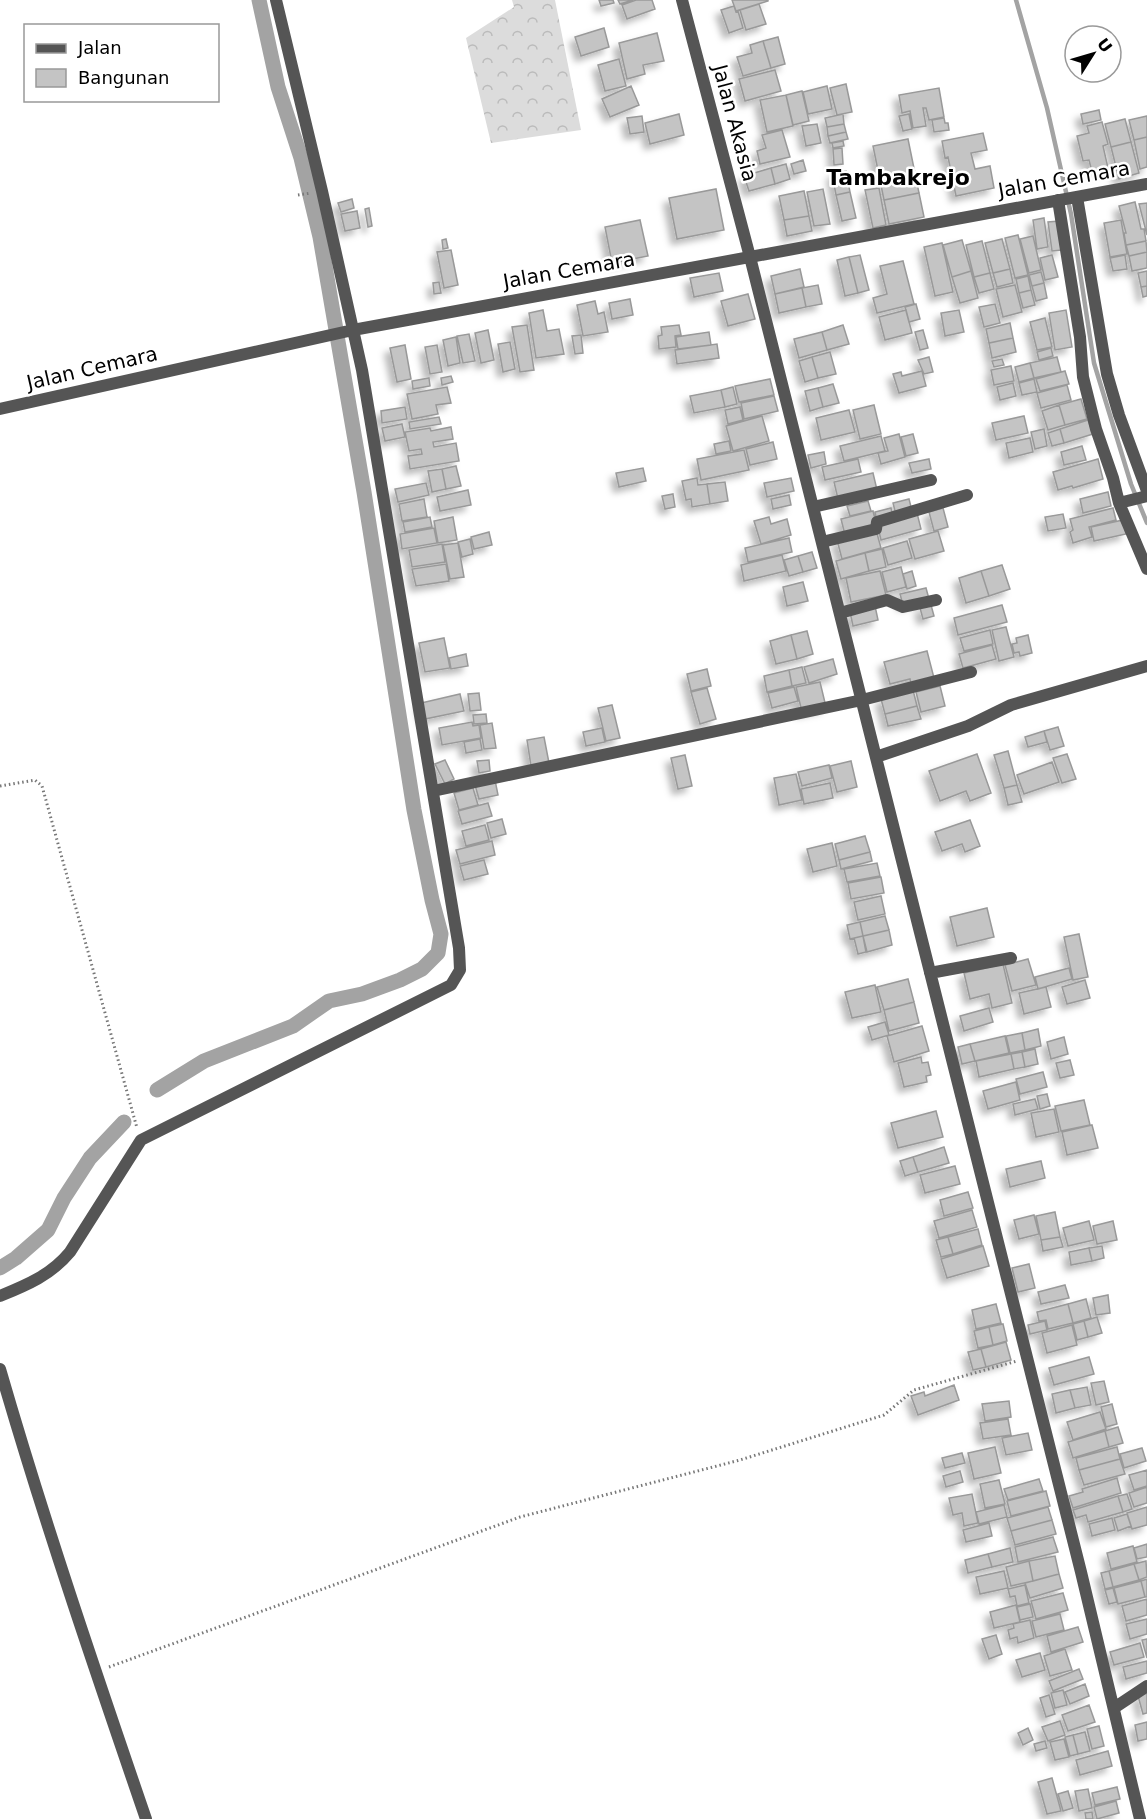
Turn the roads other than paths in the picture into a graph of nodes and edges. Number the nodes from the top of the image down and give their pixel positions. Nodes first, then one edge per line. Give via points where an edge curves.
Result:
1 (276, 0) edge
2 (682, 0) edge
3 (1147, 184) edge
4 (1068, 199) junction
5 (750, 257) junction
6 (349, 331) junction
7 (0, 409) edge
8 (931, 480) dead end
9 (967, 495) dead end
10 (1137, 497) edge
11 (813, 507) junction
12 (822, 542) junction
13 (1147, 569) edge
14 (936, 600) dead end
15 (840, 613) junction
16 (1147, 666) edge
17 (971, 672) dead end
18 (862, 700) junction
19 (876, 757) junction
20 (433, 791) junction
21 (1011, 958) dead end
22 (930, 973) junction
23 (0, 1296) edge
24 (0, 1369) edge
25 (1147, 1686) edge
26 (1114, 1708) junction
27 (146, 1819) edge
28 (1140, 1819) edge

1 - 6 street via 322,191
2 - 5 street, Jalan Akasia
3 - 4 street, Jalan Cemara
4 - 5 street, Jalan Cemara
4 - 10 street
4 - 10 street via 1083,377 1113,478
5 - 6 street, Jalan Cemara
5 - 11 street, Jalan Akasia
6 - 7 street, Jalan Cemara
6 - 20 street via 364,382
8 - 11 street
9 - 12 street via 877,522 876,529
10 - 13 street
11 - 12 street, Jalan Akasia
12 - 15 street, Jalan Akasia
14 - 15 street via 903,607 886,600
15 - 18 street, Jalan Akasia
16 - 19 street via 1011,705 968,726
17 - 18 street
18 - 19 street, Jalan Akasia
18 - 20 street
19 - 22 street, Jalan Akasia
20 - 23 street via 459,948 460,970 451,985 141,1140 60,1264
21 - 22 street
22 - 26 street, Jalan Akasia
24 - 27 street via 36,1494
25 - 26 street
26 - 28 street, Jalan Akasia

